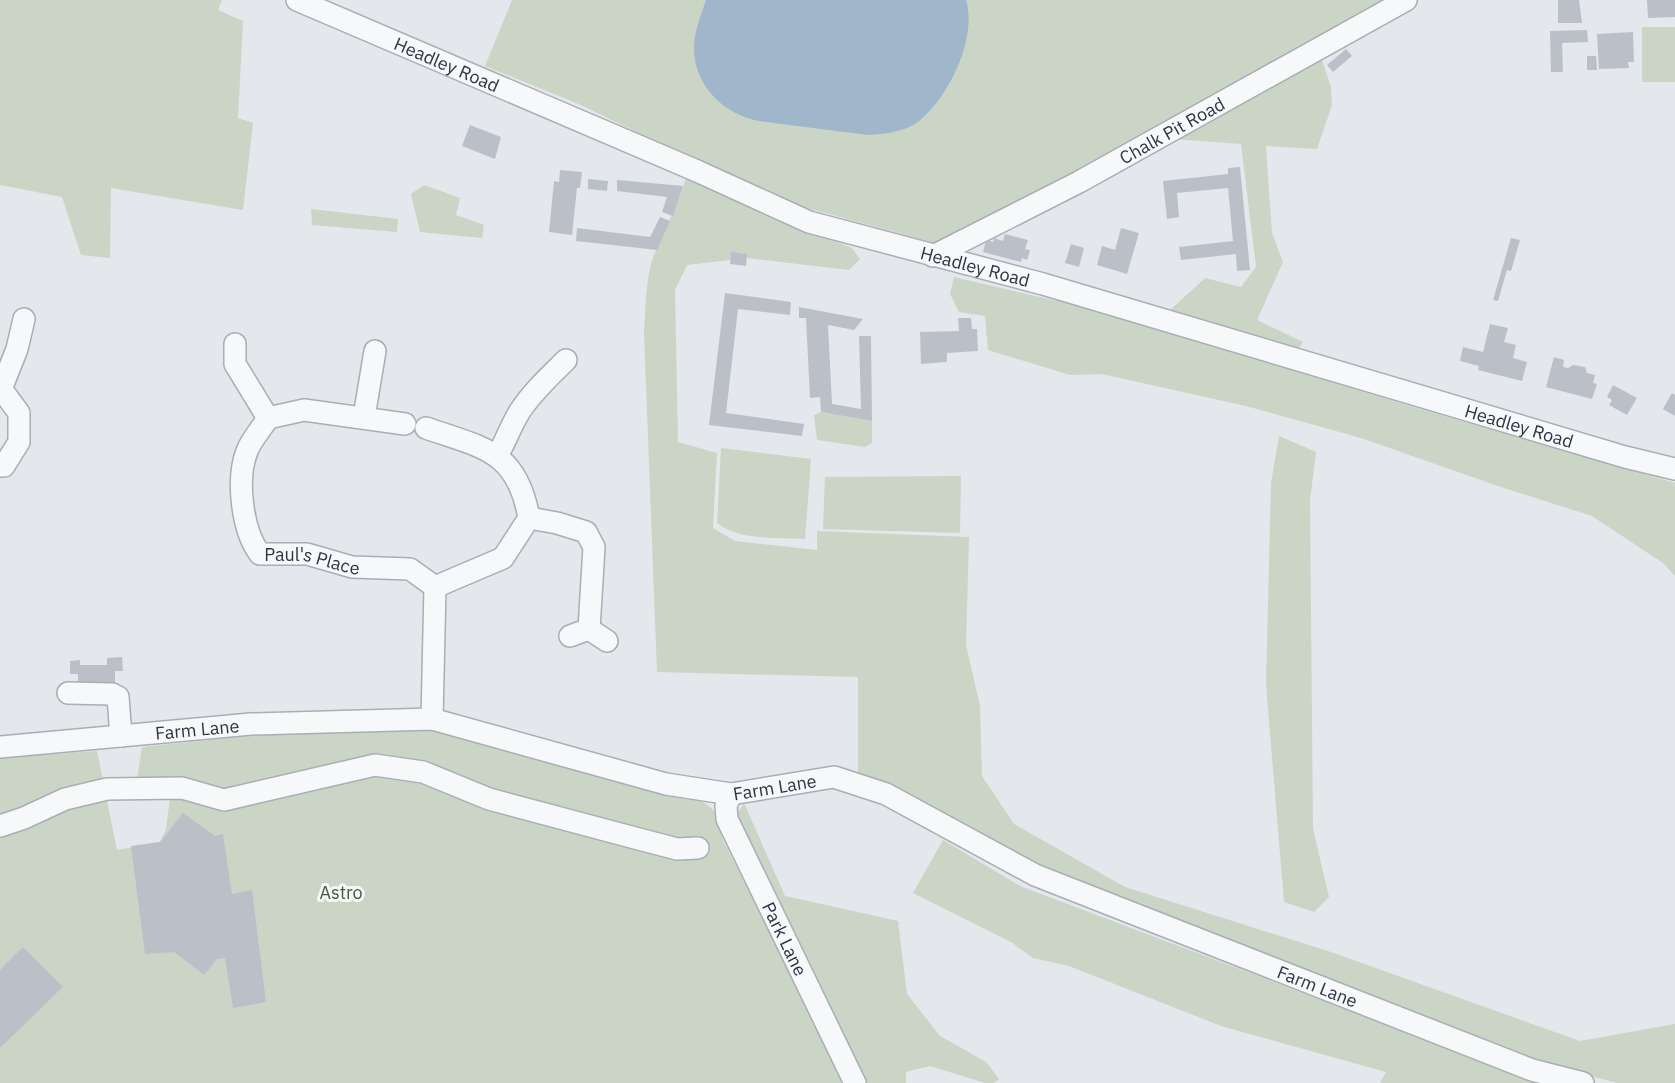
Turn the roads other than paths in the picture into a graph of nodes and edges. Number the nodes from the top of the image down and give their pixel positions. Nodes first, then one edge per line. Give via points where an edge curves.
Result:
1 (297, 0) edge
2 (1406, 0) edge
3 (933, 256) junction
4 (24, 319) dead end
5 (235, 344) dead end
6 (375, 351) dead end
7 (566, 360) dead end
8 (1, 391) edge
9 (364, 417) junction
10 (268, 418) junction
11 (497, 456) junction
12 (0, 466) edge
13 (1675, 470) edge
14 (528, 518) junction
15 (435, 587) junction
16 (607, 641) dead end
17 (68, 693) dead end
18 (432, 719) junction
19 (121, 736) junction
20 (0, 747) edge
21 (731, 794) junction
22 (0, 826) edge
23 (698, 848) dead end
24 (855, 1083) edge
25 (1583, 1083) edge

1 - 3 street, Headley Road via 809,222
2 - 3 street, Chalk Pit Road via 1079,182
3 - 13 street, Headley Road via 1043,284
4 - 8 street
5 - 10 street via 235,364
6 - 9 street
7 - 11 street via 519,412
8 - 12 street via 19,413 19,442
9 - 10 street via 304,410
9 - 11 street via 415,426
10 - 15 street, Paul's Place via 247,451 243,478 246,521 251,542 260,554 307,554 352,567 410,569
11 - 14 street via 511,468 525,495
14 - 15 street via 503,558
14 - 16 street via 586,532 594,547 580,633
15 - 18 street
17 - 19 street via 118,697
18 - 19 street, Farm Lane via 251,723
18 - 21 street, Farm Lane via 666,784
19 - 20 street, Farm Lane
21 - 24 street, Park Lane via 727,819
21 - 25 street, Farm Lane via 834,778 886,794 1035,876 1532,1070
22 - 23 street via 65,799 107,789 182,788 224,800 375,765 423,772 489,799 677,849

